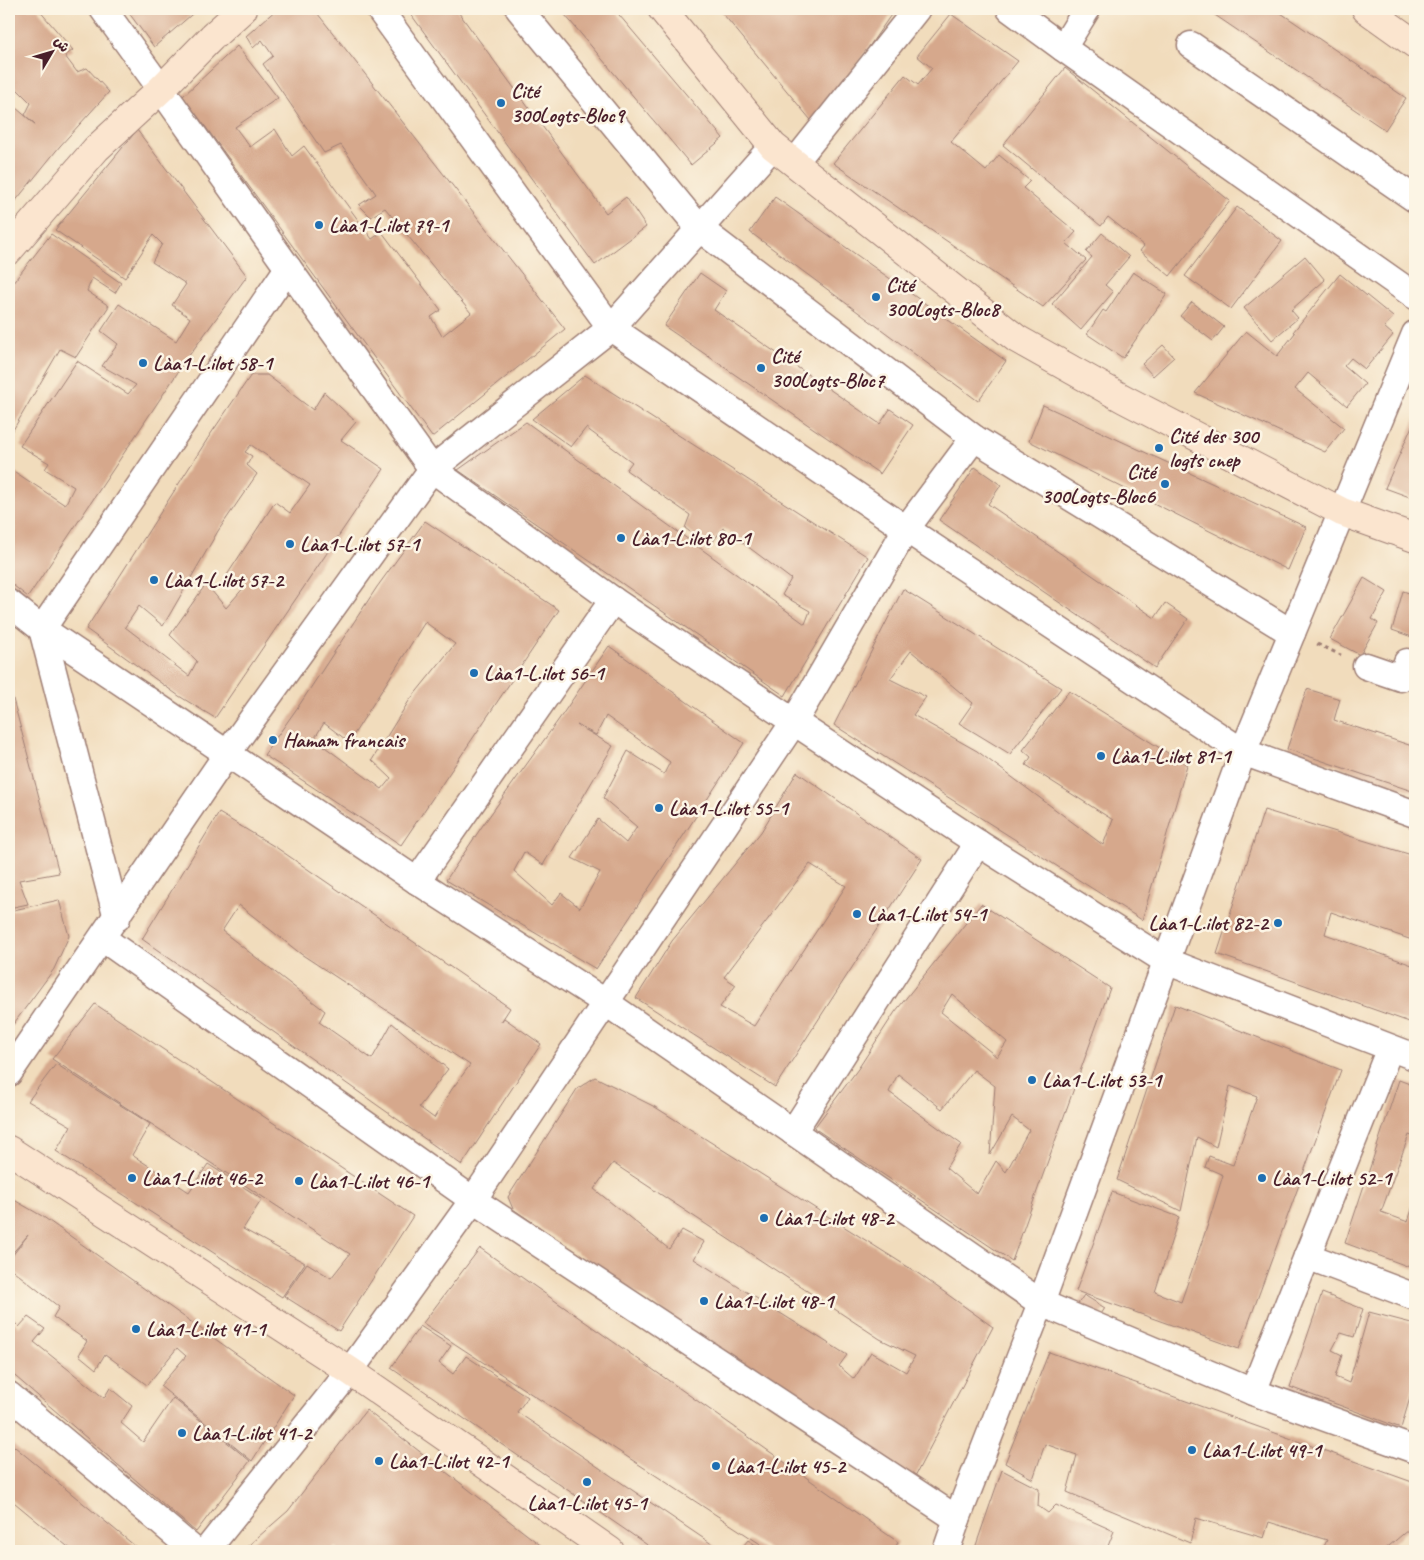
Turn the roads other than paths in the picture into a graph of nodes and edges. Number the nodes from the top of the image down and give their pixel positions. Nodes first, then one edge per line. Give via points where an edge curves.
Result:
1 (103, 9) edge
2 (243, 9) edge
3 (379, 9) edge
4 (519, 9) edge
5 (662, 9) edge
6 (917, 9) edge
7 (1010, 9) edge
8 (1087, 9) edge
9 (1366, 9) edge
10 (1415, 44) edge
11 (1191, 45) dead end
12 (1063, 48) junction
13 (161, 88) junction
14 (774, 146) junction
15 (795, 162) junction
16 (1415, 199) edge
17 (700, 229) junction
18 (9, 250) edge
19 (288, 268) junction
20 (1415, 296) edge
21 (611, 328) junction
22 (1415, 334) edge
23 (974, 438) junction
24 (432, 469) junction
25 (1342, 512) junction
26 (906, 529) junction
27 (1415, 538) edge
28 (613, 600) junction
29 (9, 603) edge
30 (42, 629) junction
31 (1292, 632) junction
32 (1415, 664) edge
33 (1366, 666) road end
34 (794, 722) junction
35 (1243, 752) junction
36 (227, 754) junction
37 (1415, 814) edge
38 (978, 843) junction
39 (417, 881) junction
40 (109, 928) junction
41 (1166, 961) junction
42 (605, 1002) junction
43 (1390, 1048) junction
44 (1415, 1057) edge
45 (9, 1073) edge
46 (793, 1132) junction
47 (9, 1150) edge
48 (473, 1200) junction
49 (1307, 1256) junction
50 (1415, 1296) edge
51 (1041, 1303) junction
52 (350, 1372) junction
53 (1253, 1392) junction
54 (9, 1396) edge
55 (1415, 1450) edge
56 (957, 1519) junction
57 (195, 1551) edge
58 (206, 1551) edge
59 (610, 1551) edge
60 (946, 1551) edge

1 - 13 street
2 - 13 street
3 - 21 street
4 - 17 street
5 - 14 street
6 - 15 street
7 - 12 street
8 - 12 street
9 - 10 street
11 - 16 street
12 - 20 street
13 - 18 street via 96,149
13 - 19 street
14 - 15 street
14 - 17 street
15 - 25 street via 1017,339 1124,399
17 - 21 street
17 - 23 street
19 - 24 street
19 - 30 street
21 - 24 street
21 - 26 street
22 - 25 street
23 - 26 street
23 - 31 street
24 - 28 street
24 - 36 street
25 - 27 street
25 - 31 street
26 - 34 street
26 - 35 street
28 - 34 street
28 - 39 street
29 - 30 street
30 - 36 street
30 - 40 street
31 - 35 street
32 - 33 street via 1407,662 1401,678
34 - 38 street
34 - 42 street
35 - 37 street
35 - 41 street
36 - 39 street
36 - 40 street
38 - 41 street
38 - 46 street
39 - 42 street
40 - 45 street
40 - 48 street
41 - 43 street
41 - 51 street
42 - 46 street
42 - 48 street
43 - 44 street
43 - 49 street
46 - 51 street
47 - 52 street
48 - 52 street
48 - 56 street
49 - 50 street
49 - 53 street
51 - 53 street
51 - 56 street
52 - 58 street
52 - 59 street
53 - 55 street
54 - 57 street
56 - 60 street

